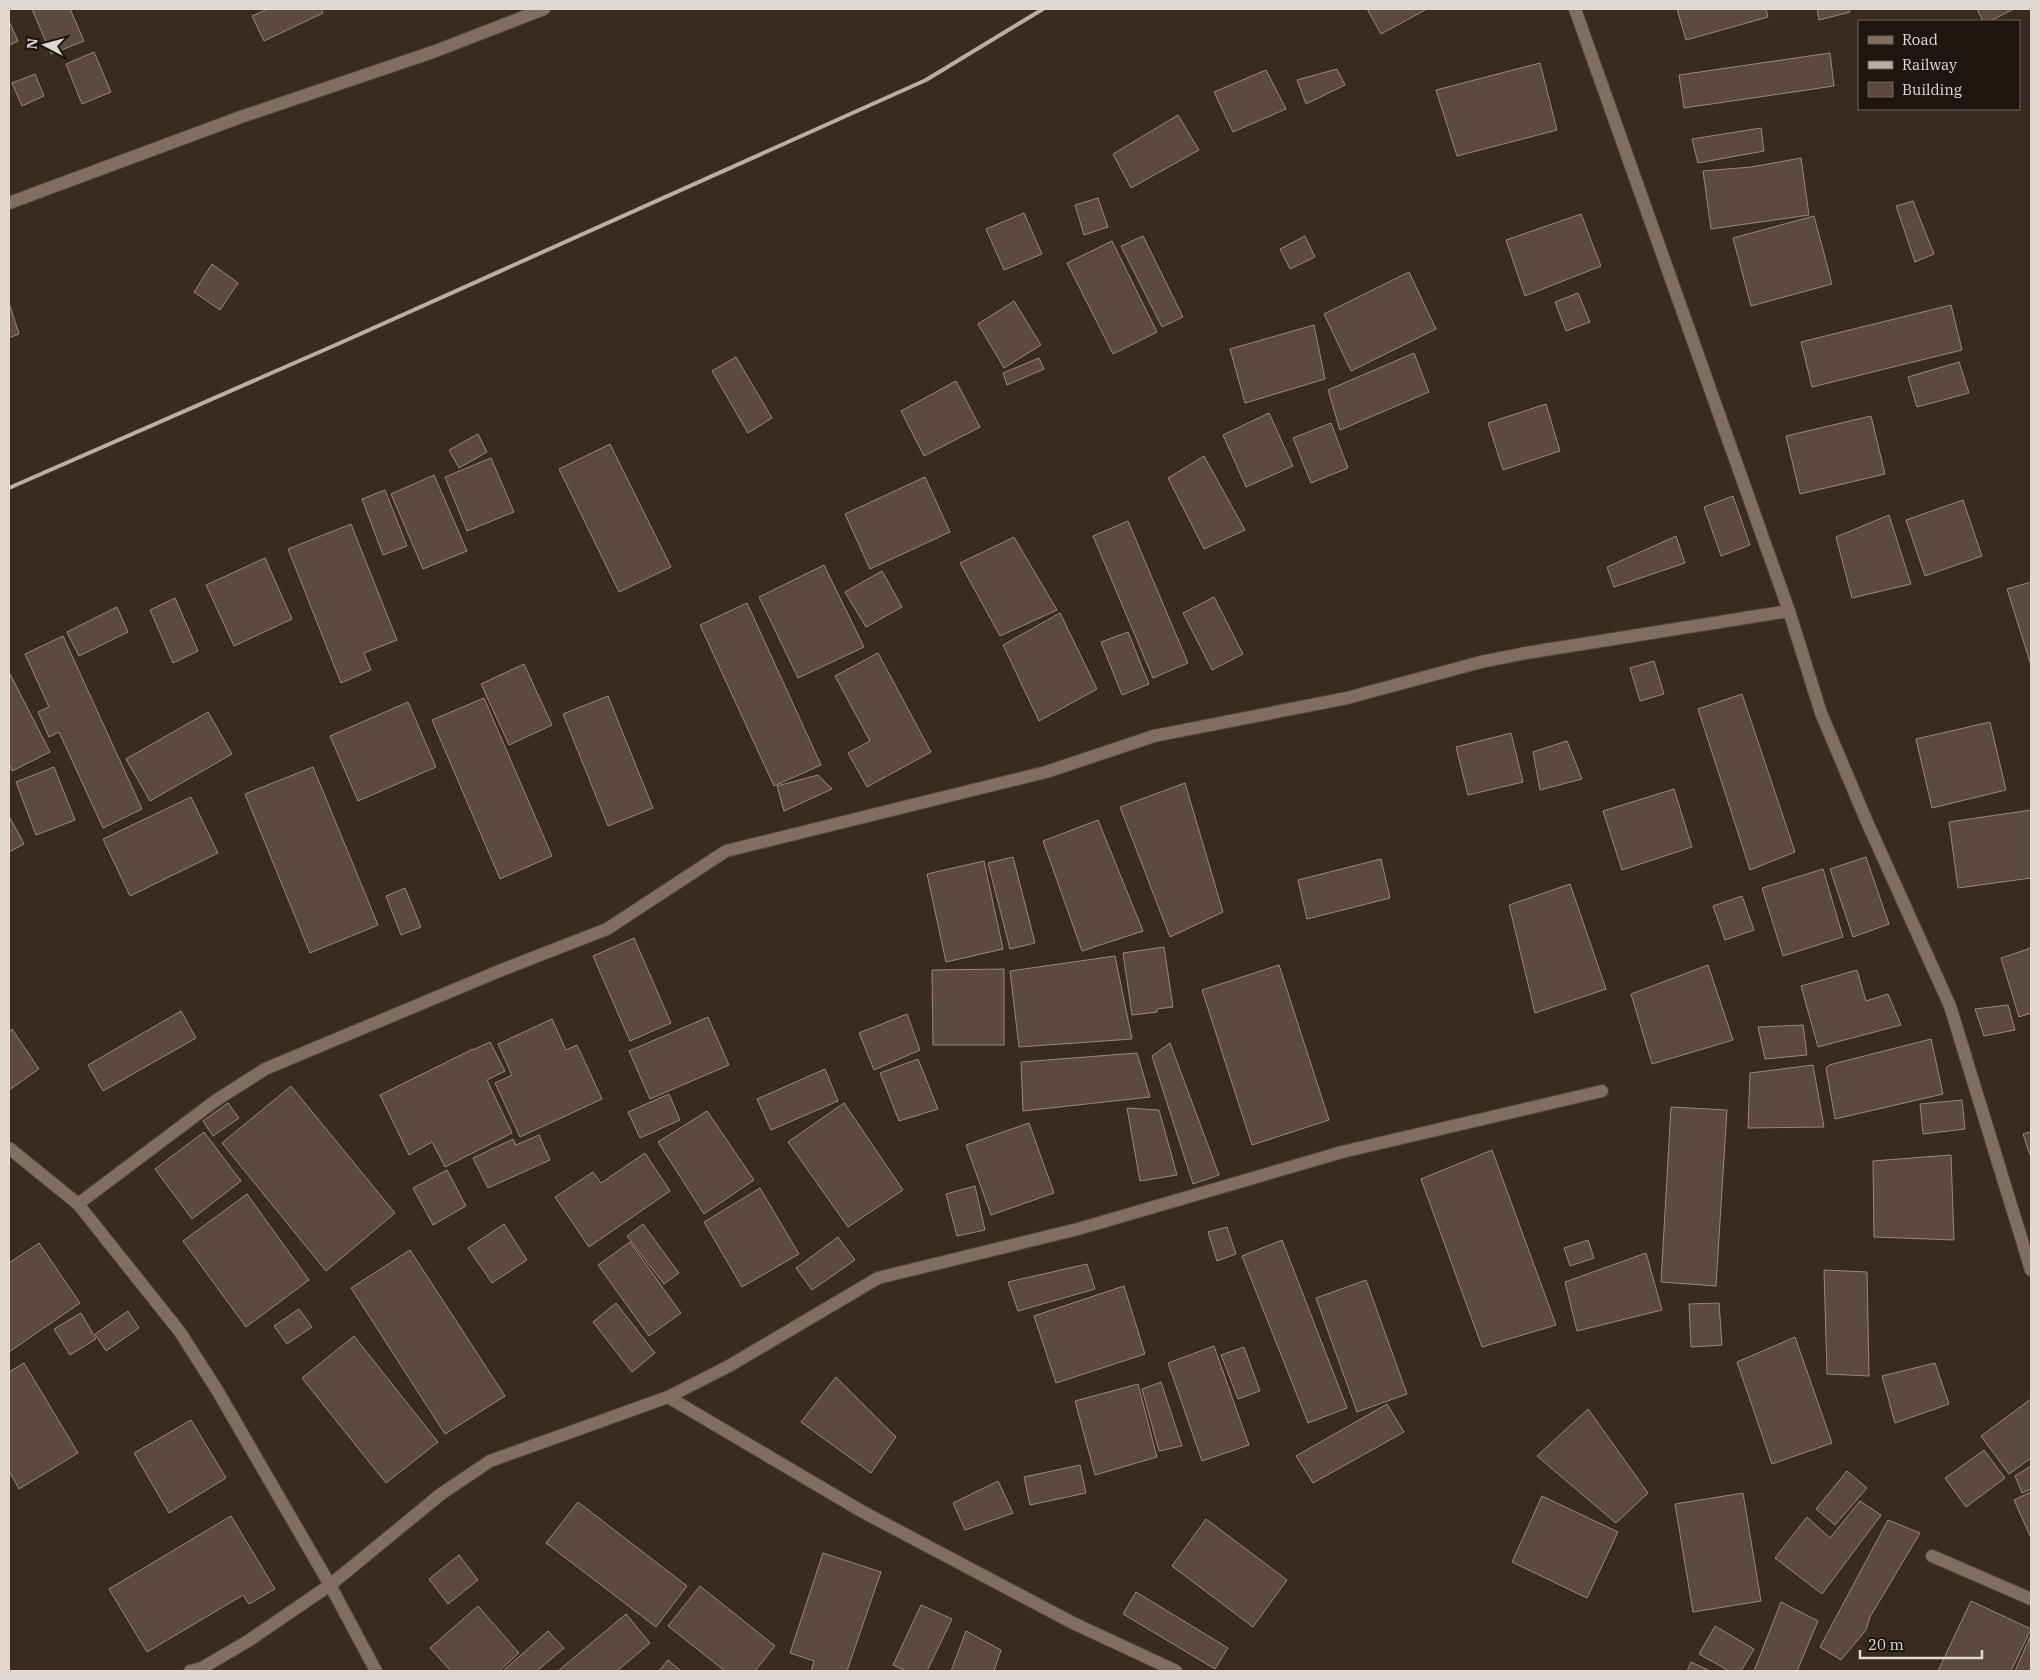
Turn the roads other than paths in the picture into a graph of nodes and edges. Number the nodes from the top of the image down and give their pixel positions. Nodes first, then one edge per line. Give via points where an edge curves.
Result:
1 (544, 9) edge
2 (1575, 9) edge
3 (9, 202) edge
4 (1788, 611) junction
5 (1602, 1090) dead end
6 (9, 1148) edge
7 (78, 1204) junction
8 (2031, 1270) edge
9 (668, 1397) junction
10 (1932, 1556) dead end
11 (330, 1585) junction
12 (2031, 1599) edge
13 (190, 1671) edge
14 (376, 1671) edge
15 (1176, 1671) edge

1 - 3 street via 434,52 238,118
2 - 4 street
4 - 7 street via 1481,662 1347,698 1154,736 1046,772 726,851 607,929 265,1069 215,1100
4 - 8 street via 1821,713 1950,1006
5 - 9 street via 1342,1152 1078,1229 878,1278 729,1366
6 - 7 street
7 - 11 street via 180,1332
9 - 11 street via 490,1461 441,1494
9 - 15 street via 863,1512 1073,1622
10 - 12 street
11 - 13 street via 248,1641 202,1668
11 - 14 street

